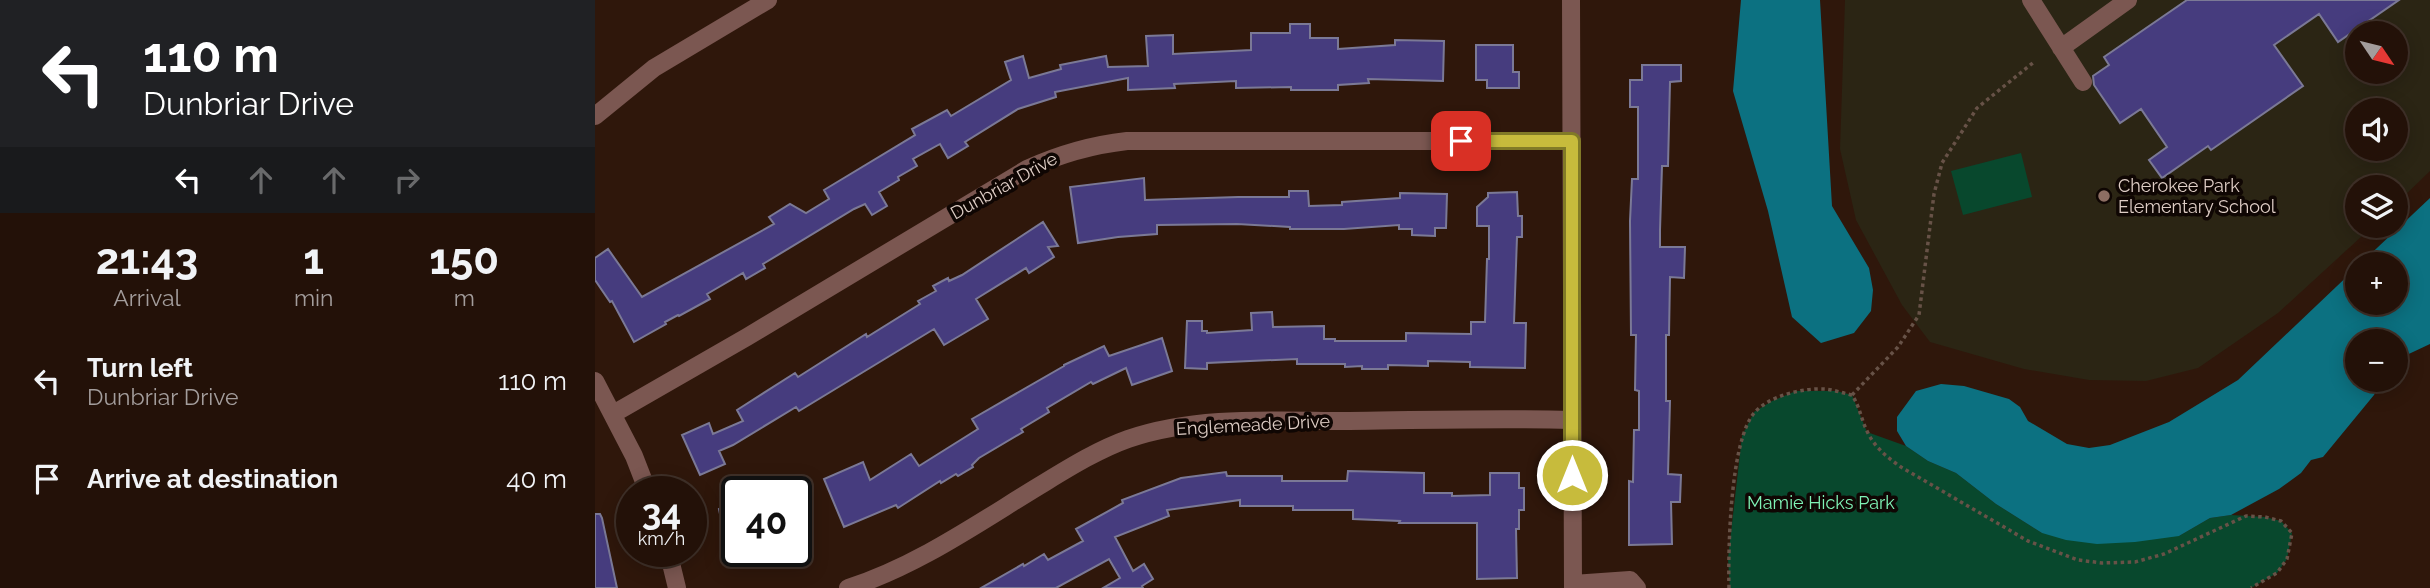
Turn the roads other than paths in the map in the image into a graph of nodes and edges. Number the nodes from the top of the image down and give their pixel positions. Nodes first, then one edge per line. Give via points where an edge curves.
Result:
1 (768, 0) edge
2 (1571, 0) edge
3 (2031, 0) edge
4 (2128, 0) edge
5 (2061, 48) junction
6 (2083, 82) dead end
7 (595, 116) edge
8 (1572, 141) junction
9 (595, 381) edge
10 (614, 414) junction
11 (1571, 421) junction
12 (641, 476) edge
13 (672, 567) edge
14 (1573, 586) edge
15 (677, 588) edge
16 (848, 588) edge
17 (1637, 588) edge

1 - 7 street via 655,68
2 - 8 street
3 - 5 street
4 - 5 street
5 - 6 street
8 - 10 street, Dunbriar Drive via 1127,141 1092,145 1027,169
8 - 11 street
9 - 10 street
10 - 12 street
11 - 14 street
11 - 16 street, Englemeade Drive via 1266,421 1164,430 1099,452 915,560
13 - 15 street
14 - 17 street via 1630,580

